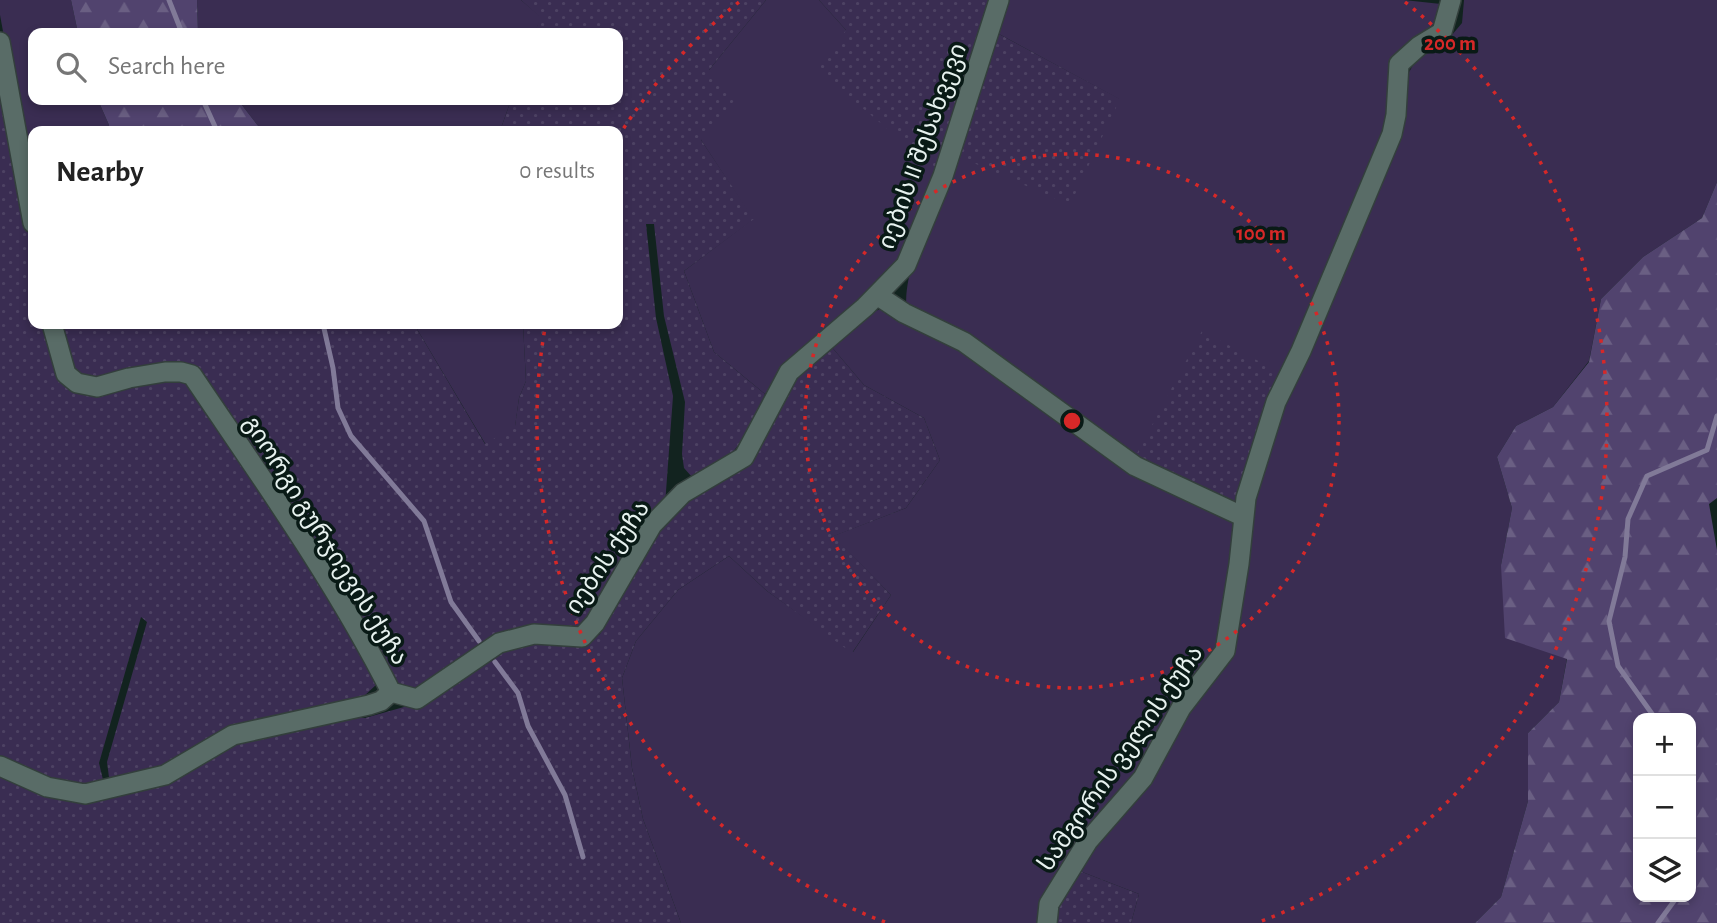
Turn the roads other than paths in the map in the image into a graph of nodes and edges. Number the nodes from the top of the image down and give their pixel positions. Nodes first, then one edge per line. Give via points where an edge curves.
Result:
1 (999, 0) edge
2 (1450, 0) edge
3 (0, 42) edge
4 (28, 196) edge
5 (877, 295) junction
6 (53, 329) edge
7 (672, 505) joint
8 (1244, 516) junction
9 (391, 692) junction
10 (0, 766) edge
11 (1047, 923) edge

1 - 5 street, იების II შესახვევი via 943,176 912,252 906,265
2 - 8 street, სამგორის ველის ქუჩა via 1442,32 1399,64 1392,134 1276,402
3 - 4 street
5 - 7 street, იების II შესახვევი via 789,372 744,457 683,493
5 - 8 street via 964,342 1135,466
6 - 9 street, გიორგი გურჯიევის ქუჩა via 66,374 77,383 97,387 165,372 192,375 309,551
7 - 9 street, იების ქუჩა via 652,525 582,637 534,634 499,643 417,699
8 - 11 street, სამგორის ველის ქუჩა via 1225,651 1181,708 1143,778 1088,841 1049,904
9 - 10 street, გიორგი გურჯიევის ქუჩა via 369,705 233,735 165,775 85,794 47,787

